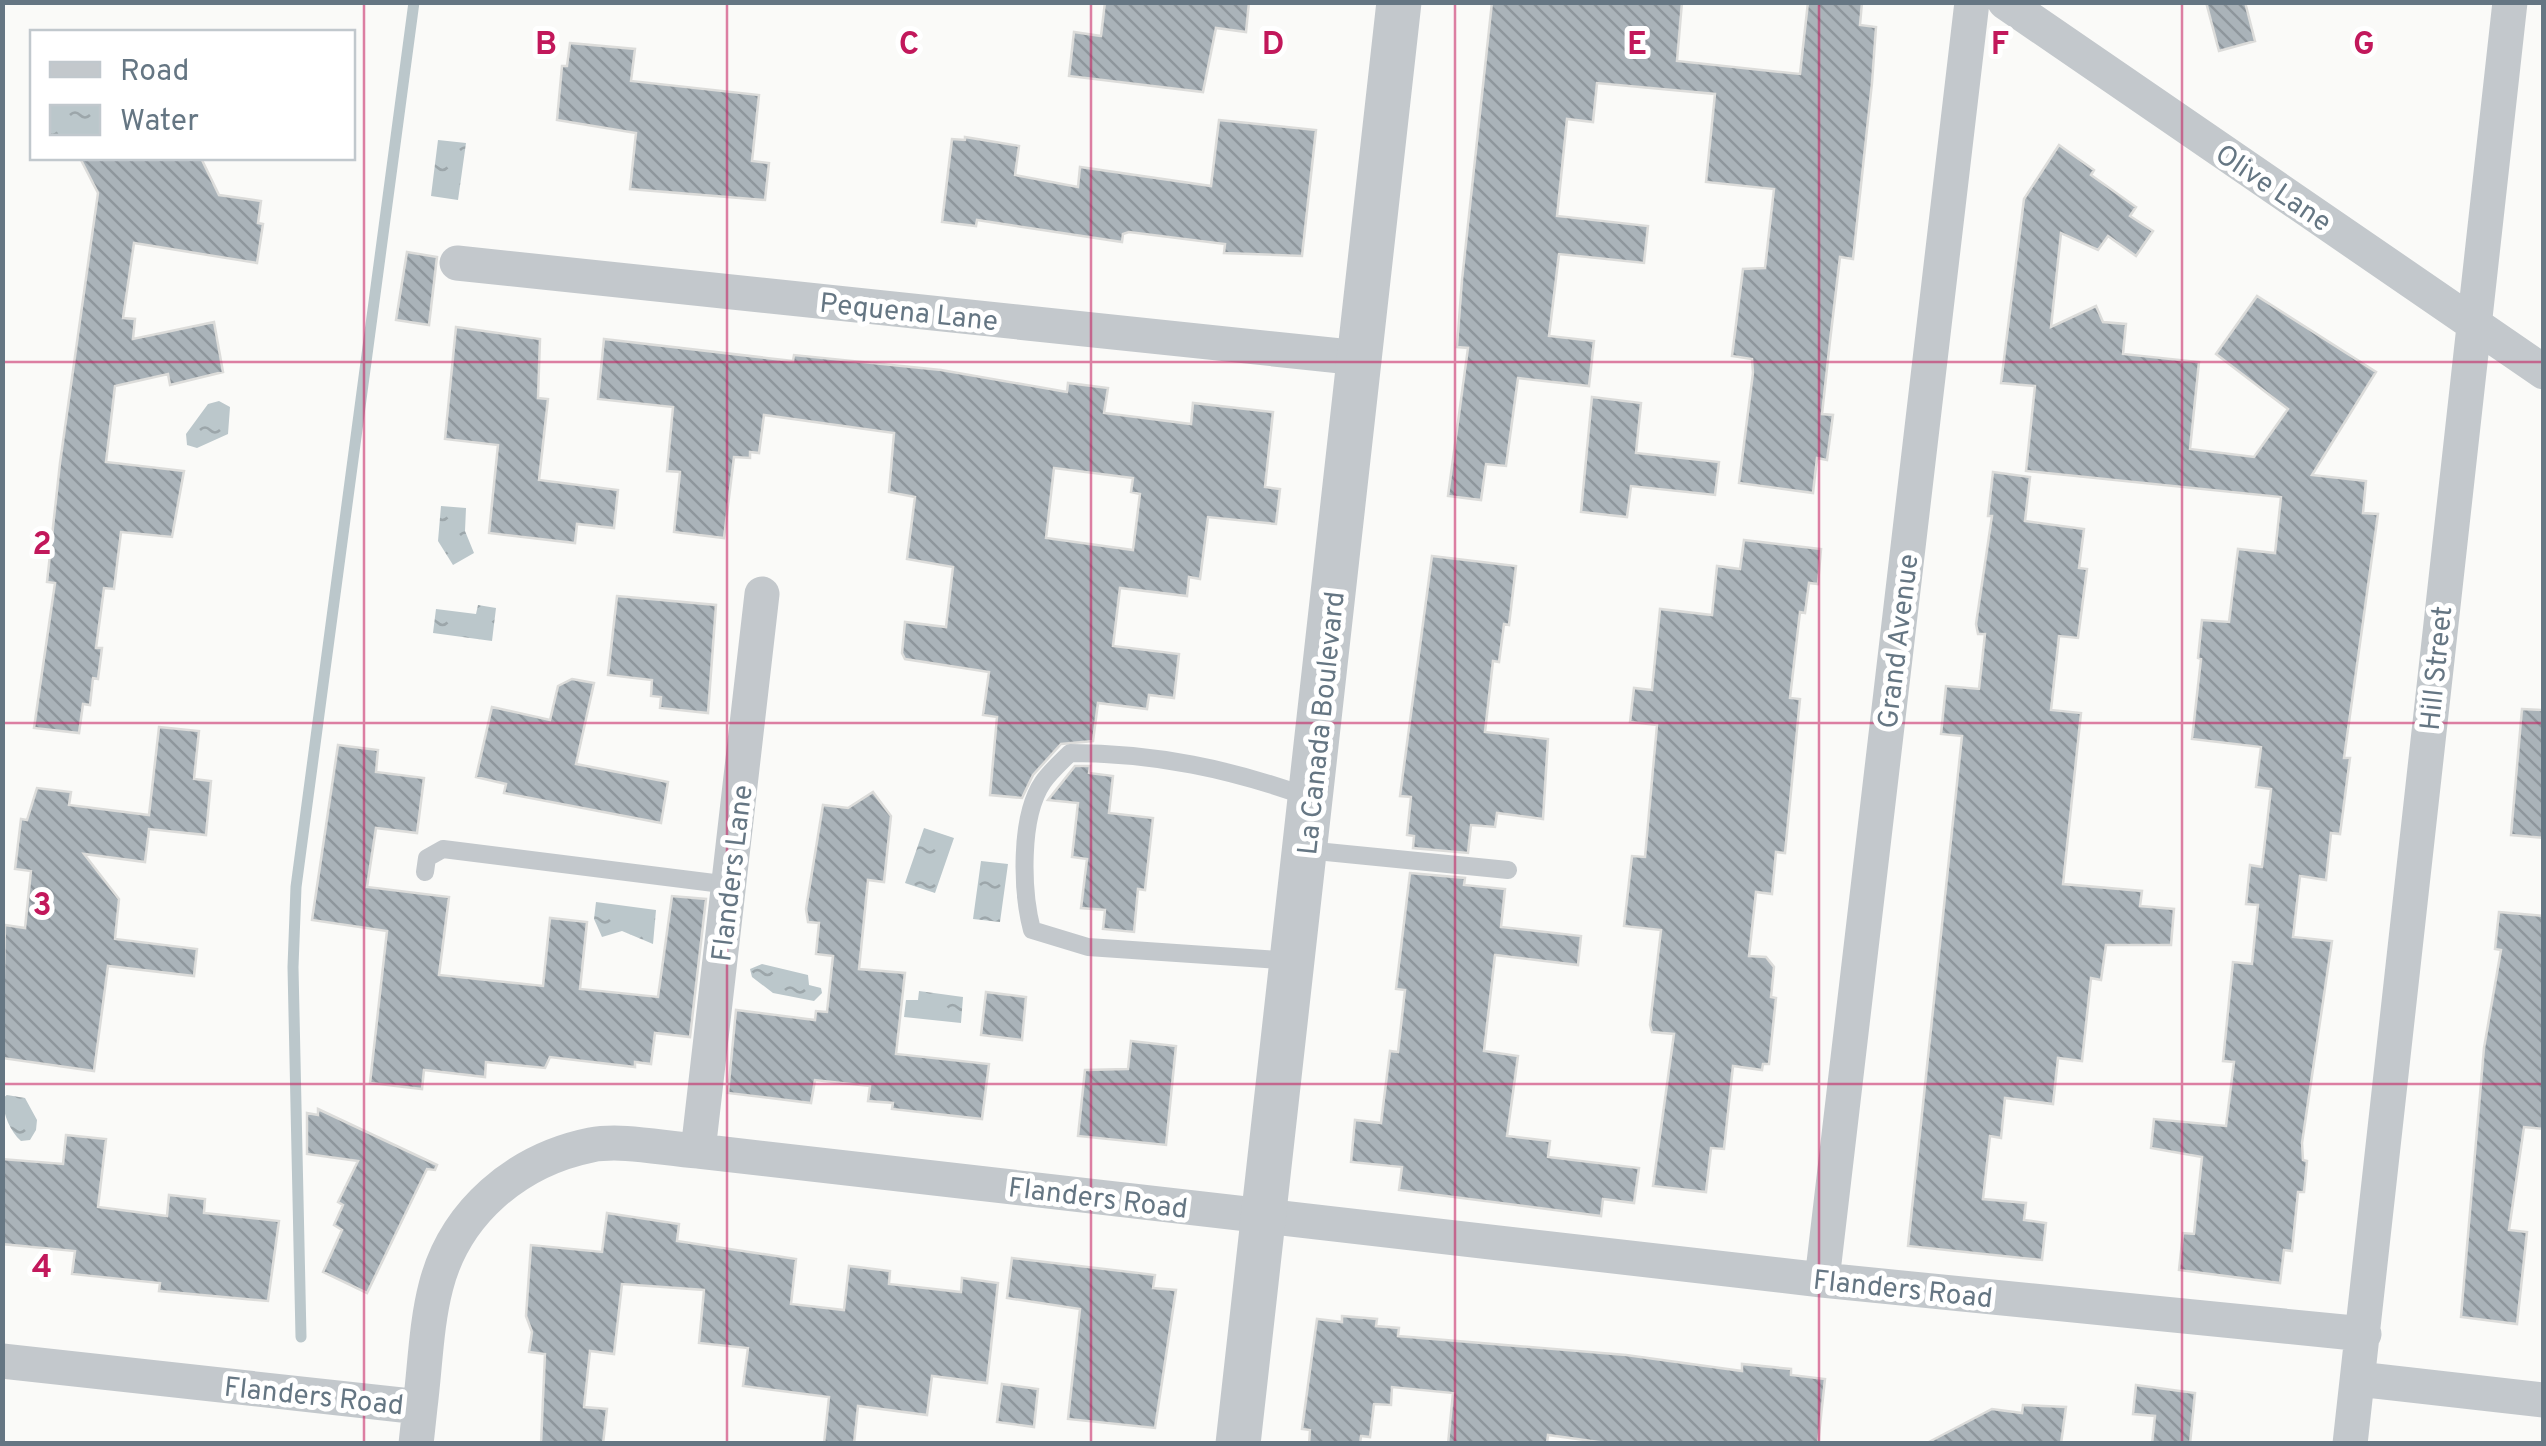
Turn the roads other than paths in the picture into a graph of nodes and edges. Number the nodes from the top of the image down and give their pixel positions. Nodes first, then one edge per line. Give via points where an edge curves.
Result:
1 (1399, 2) edge
2 (1972, 2) edge
3 (2005, 2) edge
4 (2510, 2) edge
5 (457, 263) dead end
6 (2472, 323) junction
7 (1360, 358) junction
8 (2544, 372) edge
9 (762, 594) dead end
10 (1312, 798) junction
11 (1306, 850) junction
12 (1508, 870) dead end
13 (424, 872) dead end
14 (730, 884) junction
15 (1294, 961) junction
16 (698, 1151) junction
17 (1263, 1217) junction
18 (1822, 1280) junction
19 (2364, 1334) junction
20 (2, 1361) edge
21 (2358, 1379) junction
22 (2544, 1400) edge
23 (420, 1407) junction
24 (416, 1444) edge
25 (1238, 1444) edge
26 (2350, 1444) edge

1 - 7 street, La Canada Boulevard
2 - 18 street, Grand Avenue
3 - 6 street, Olive Lane
4 - 6 street, Hill Street
5 - 7 street, Pequena Lane
6 - 8 street, Olive Lane
6 - 19 street, Hill Street
7 - 10 street, La Canada Boulevard
9 - 14 street, Flanders Lane
10 - 11 street, La Canada Boulevard
10 - 15 lane via 1225,769 1137,753 1070,753 1040,785 1028,832 1023,894 1032,930 1088,946
11 - 12 lane
11 - 15 street, La Canada Boulevard
13 - 14 lane via 427,858 443,850
14 - 16 street, Flanders Lane
15 - 17 street, La Canada Boulevard
16 - 17 street, Flanders Road
16 - 23 street, Flanders Road via 594,1144 542,1161 500,1186 460,1226 436,1286
17 - 18 street, Flanders Road
17 - 25 street, La Canada Boulevard
18 - 19 street, Flanders Road
19 - 21 street, Hill Street
20 - 23 street, Flanders Road
21 - 22 street
21 - 26 street, Hill Street
23 - 24 street

